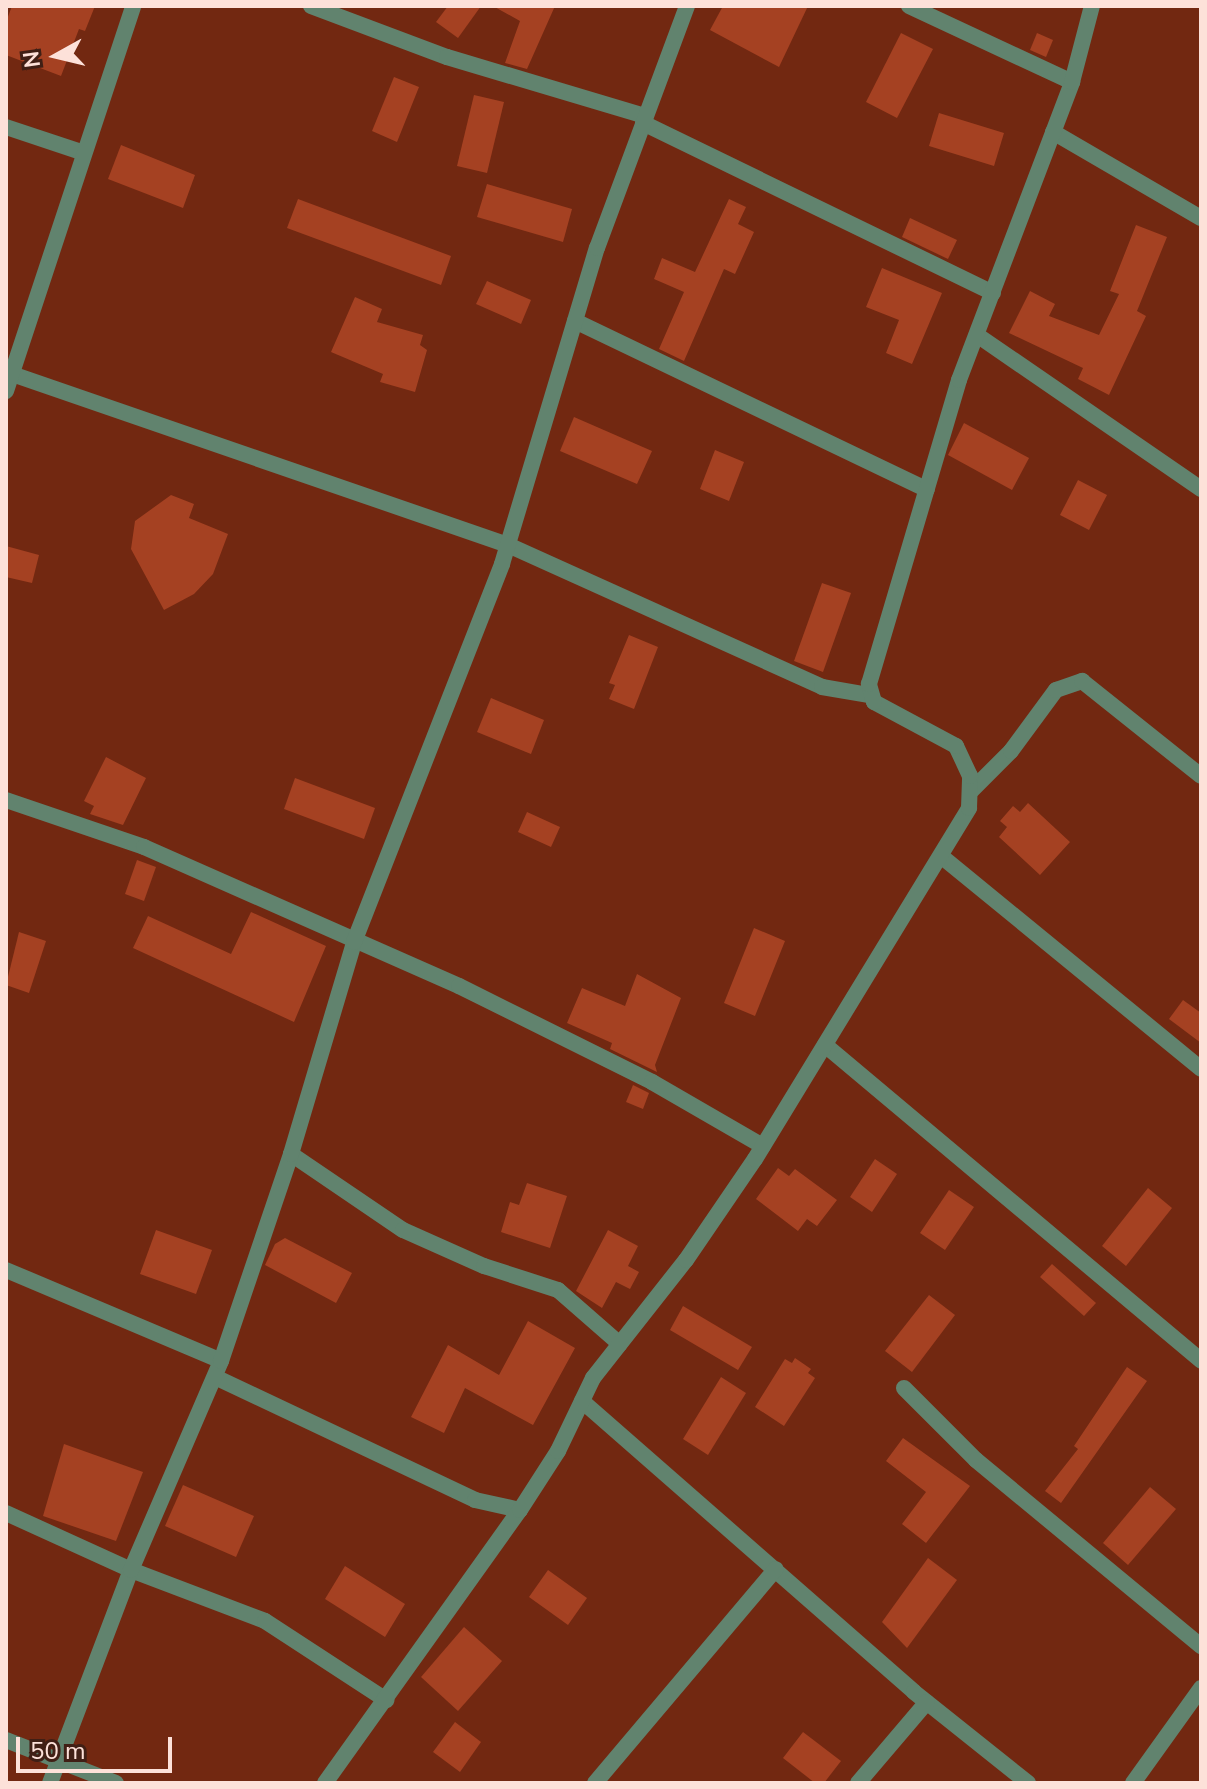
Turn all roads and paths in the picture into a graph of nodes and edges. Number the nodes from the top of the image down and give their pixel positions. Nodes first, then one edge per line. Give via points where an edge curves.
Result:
1 (133, 6) edge
2 (311, 6) edge
3 (687, 6) edge
4 (909, 6) edge
5 (1092, 6) edge
6 (1072, 82) junction
7 (644, 120) junction
8 (6, 127) edge
9 (1053, 132) junction
10 (84, 153) junction
11 (1201, 218) edge
12 (993, 293) junction
13 (575, 321) junction
14 (977, 335) junction
15 (12, 355) edge
16 (9, 382) edge
17 (1201, 489) edge
18 (927, 490) junction
19 (508, 545) junction
20 (869, 695) junction
21 (1201, 776) edge
22 (972, 790) junction
23 (6, 800) edge
24 (941, 856) junction
25 (354, 942) junction
26 (825, 1045) junction
27 (1201, 1069) edge
28 (763, 1146) junction
29 (291, 1154) junction
30 (6, 1270) edge
31 (620, 1344) junction
32 (1201, 1360) edge
33 (218, 1369) junction
34 (904, 1388) dead end
35 (582, 1401) junction
36 (520, 1510) junction
37 (6, 1513) edge
38 (776, 1569) junction
39 (131, 1570) junction
40 (1201, 1646) edge
41 (1201, 1688) edge
42 (386, 1700) junction
43 (927, 1702) junction
44 (6, 1740) edge
45 (59, 1759) junction
46 (50, 1783) edge
47 (116, 1783) edge
48 (325, 1783) edge
49 (595, 1783) edge
50 (858, 1783) edge
51 (1028, 1783) edge
52 (1133, 1783) edge

1 - 10 street
2 - 7 street via 447,57
3 - 7 street
4 - 6 street
5 - 6 street
6 - 9 street
7 - 12 street
7 - 13 street
8 - 10 street
9 - 11 street
9 - 12 street
10 - 15 street
12 - 14 street
13 - 18 street
13 - 19 street
14 - 17 street
14 - 18 street
15 - 16 street
16 - 19 street
18 - 20 street via 872,665
19 - 20 street via 822,687
19 - 25 street
20 - 22 street via 956,746
21 - 22 street via 1082,681 1056,690 1011,751
22 - 24 street via 969,808
23 - 25 street via 144,847
24 - 26 street
24 - 27 street
25 - 28 street via 459,986 624,1068
25 - 29 street
26 - 28 street
26 - 32 street
28 - 31 street via 686,1260
29 - 31 street via 403,1230 484,1266 558,1290
29 - 33 street
30 - 33 street
31 - 35 street
33 - 36 street via 475,1500
33 - 39 street
34 - 40 street via 976,1460
35 - 36 street
35 - 38 street
36 - 42 street
37 - 39 street
38 - 43 street
38 - 49 street
39 - 42 street via 265,1621
39 - 45 street
41 - 52 street
42 - 48 street
43 - 50 street
43 - 51 street
44 - 45 street
45 - 46 street
45 - 47 street

